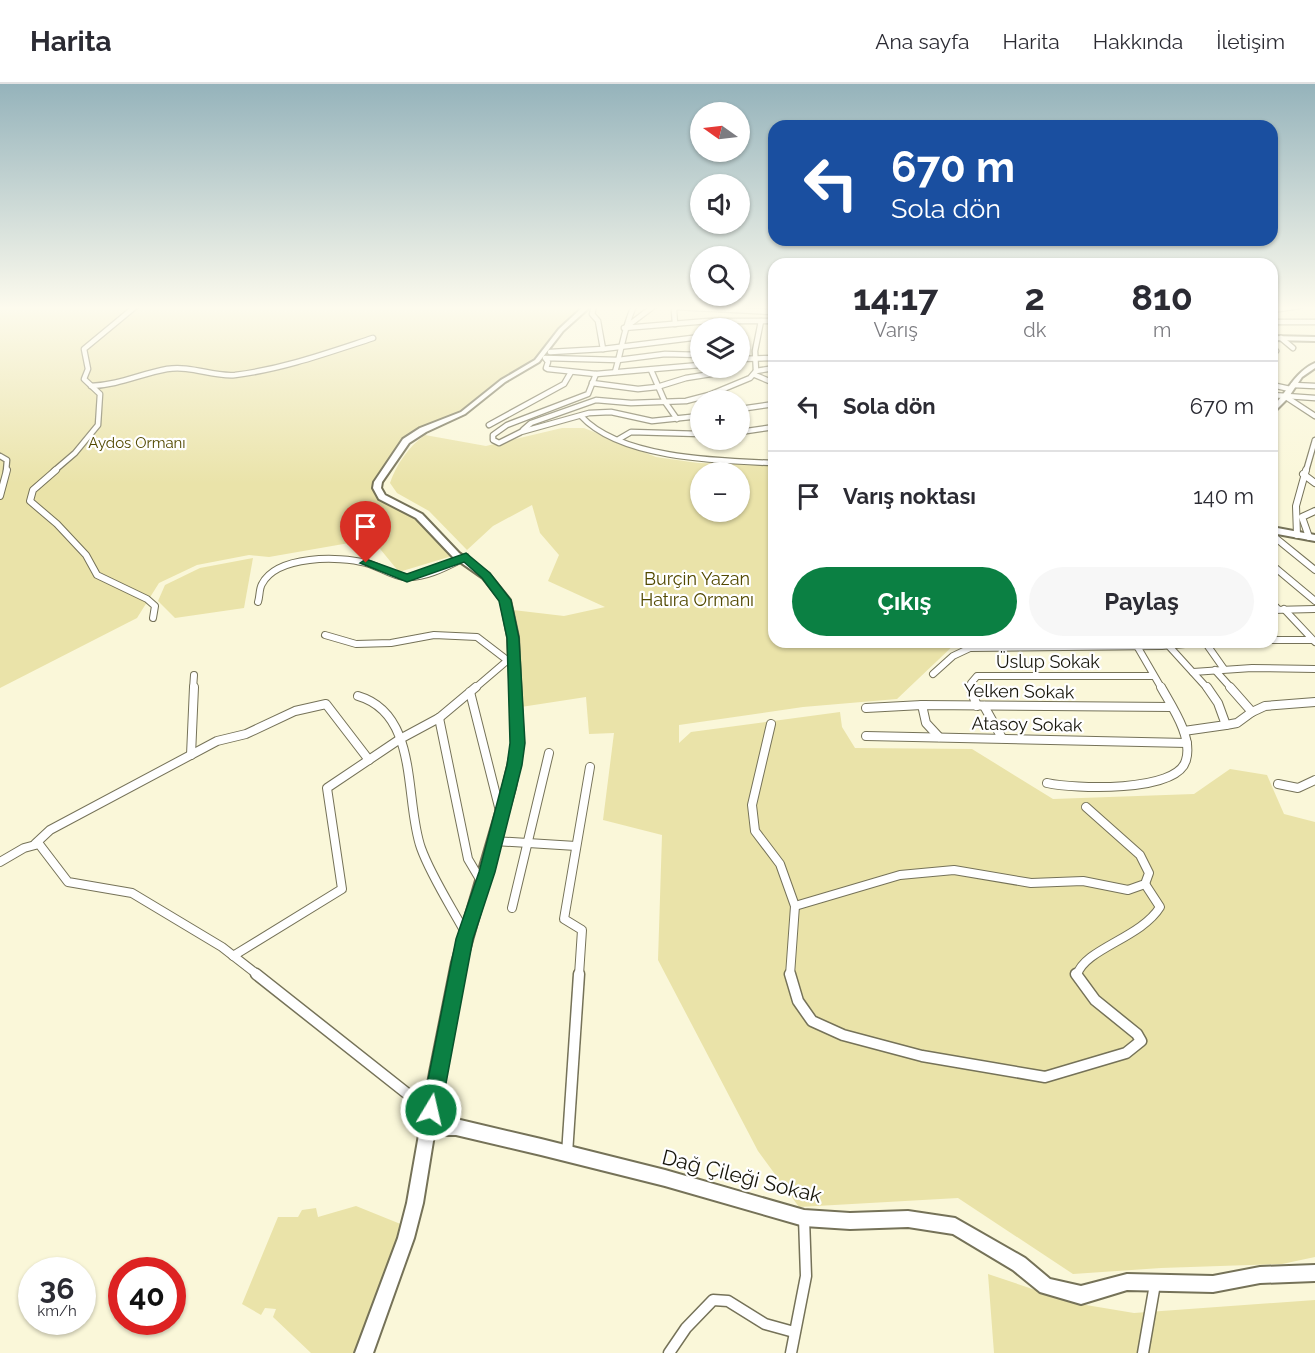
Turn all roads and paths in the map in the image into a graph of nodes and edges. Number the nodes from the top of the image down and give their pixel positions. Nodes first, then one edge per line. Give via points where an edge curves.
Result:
1 (87, 365) edge
2 (290, 365) edge
3 (528, 365) edge
4 (547, 365) edge
5 (617, 365) edge
6 (757, 365) edge
7 (1315, 365) edge
8 (690, 366) edge
9 (667, 368) joint
10 (651, 370) junction
11 (768, 370) edge
12 (571, 372) junction
13 (615, 372) junction
14 (756, 373) junction
15 (596, 374) junction
16 (690, 377) edge
17 (768, 379) edge
18 (592, 383) junction
19 (91, 386) junction
20 (1315, 386) edge
21 (657, 387) junction
22 (1278, 387) edge
23 (638, 389) junction
24 (1290, 391) junction
25 (588, 394) junction
26 (1278, 394) edge
27 (1315, 398) edge
28 (596, 400) junction
29 (665, 402) junction
30 (633, 403) junction
31 (1278, 404) edge
32 (768, 405) edge
33 (750, 408) edge
34 (581, 416) junction
35 (690, 417) edge
36 (1315, 417) edge
37 (677, 419) junction
38 (489, 425) dead end
39 (768, 428) edge
40 (750, 431) edge
41 (521, 432) junction
42 (690, 434) edge
43 (619, 439) junction
44 (1315, 441) edge
45 (0, 456) edge
46 (768, 463) edge
47 (1304, 474) junction
48 (1315, 483) edge
49 (0, 496) edge
50 (1296, 504) junction
51 (1315, 511) edge
52 (1278, 530) edge
53 (1297, 533) junction
54 (1312, 536) edge
55 (1278, 540) edge
56 (467, 560) junction
57 (1278, 570) edge
58 (1315, 570) edge
59 (258, 602) dead end
60 (1315, 602) edge
61 (1315, 609) edge
62 (1278, 610) edge
63 (153, 618) dead end
64 (325, 635) dead end
65 (1278, 640) edge
66 (1314, 640) edge
67 (970, 648) edge
68 (1138, 648) edge
69 (1171, 648) edge
70 (1208, 648) edge
71 (511, 657) junction
72 (1224, 669) junction
73 (1315, 669) edge
74 (1215, 670) junction
75 (1193, 672) junction
76 (933, 674) dead end
77 (194, 675) dead end
78 (1153, 676) junction
79 (470, 692) junction
80 (358, 696) dead end
81 (1315, 702) edge
82 (922, 705) junction
83 (980, 706) junction
84 (1171, 707) junction
85 (866, 708) dead end
86 (1252, 712) junction
87 (439, 718) junction
88 (771, 724) dead end
89 (1226, 725) junction
90 (1184, 731) junction
91 (866, 736) dead end
92 (939, 737) junction
93 (1002, 738) junction
94 (400, 739) junction
95 (1187, 743) junction
96 (549, 753) dead end
97 (191, 755) junction
98 (369, 760) junction
99 (590, 767) dead end
100 (1315, 780) edge
101 (1047, 783) dead end
102 (1278, 784) dead end
103 (1086, 807) dead end
104 (501, 816) junction
105 (494, 841) junction
106 (528, 843) junction
107 (33, 846) junction
108 (576, 846) junction
109 (0, 862) edge
110 (483, 883) junction
111 (1145, 884) junction
112 (795, 906) junction
113 (512, 908) dead end
114 (466, 934) junction
115 (233, 956) junction
116 (431, 1110) junction
117 (429, 1127) junction
118 (567, 1154) junction
119 (804, 1218) junction
120 (1315, 1273) edge
121 (1155, 1284) junction
122 (794, 1332) junction
123 (364, 1353) edge
124 (669, 1353) edge
125 (791, 1353) edge
126 (1143, 1353) edge

1 - 19 street via 84,379
2 - 19 street via 232,375 190,368 168,369 113,385
3 - 56 street via 463,413 411,438 400,447 378,482 382,497 418,516
4 - 12 street
5 - 13 street
6 - 14 street
7 - 24 street via 1299,375
8 - 9 street
9 - 10 street
10 - 13 street
10 - 21 street
11 - 14 street
12 - 15 street
12 - 38 street via 564,384
13 - 15 street
14 - 17 street
14 - 29 street via 709,396
15 - 18 street
16 - 21 street
18 - 23 street
18 - 25 street
19 - 63 street via 100,394 98,425 75,453 33,489 30,501 86,555 97,575 155,606
20 - 24 street
21 - 23 street
21 - 29 street
22 - 24 street
23 - 30 street
24 - 26 street
24 - 27 street
24 - 31 street
24 - 36 street
25 - 28 street
25 - 41 street via 507,425 493,435 493,440 500,443
28 - 30 street
28 - 41 street via 531,423
29 - 30 street
29 - 37 street
32 - 33 street
34 - 37 street via 602,411 644,420
34 - 41 street
34 - 43 street via 590,426
35 - 37 street
39 - 40 street
42 - 43 street via 633,432
43 - 46 street via 684,459
44 - 47 street
45 - 49 street via 7,460 8,469
47 - 48 street
47 - 50 street
50 - 51 street
50 - 53 street
51 - 54 street via 1302,517
52 - 53 street
53 - 54 street
55 - 58 street
56 - 59 street via 407,578 366,563 319,559 280,567 262,583
56 - 71 street via 505,600
57 - 60 street
61 - 62 street
62 - 66 street
64 - 71 street via 356,644 391,643 434,635 477,637
65 - 66 street
67 - 76 street via 952,656
68 - 78 street
69 - 75 street
70 - 72 street
71 - 79 street
71 - 104 street via 518,743
72 - 73 street
72 - 74 street
74 - 75 street
74 - 86 street
75 - 89 street via 1224,715
77 - 97 street
78 - 83 street, Üslup Sokak via 977,676 970,688
78 - 84 street
79 - 87 street
79 - 104 street
80 - 94 street via 374,701 386,712
81 - 86 street via 1265,706
82 - 83 street, Yelken Sokak
82 - 85 street, Yelken Sokak
82 - 92 street via 925,723
83 - 84 street, Yelken Sokak
83 - 93 street
84 - 90 street
86 - 89 street via 1237,723
87 - 94 street
87 - 110 street via 468,859
88 - 112 street via 752,805 755,831 780,864
89 - 90 street
90 - 95 street
91 - 92 street, Atasoy Sokak
92 - 93 street, Atasoy Sokak
93 - 95 street, Atasoy Sokak
94 - 98 street
94 - 114 street via 421,848
95 - 101 street via 1187,759 1177,774 1162,781 1066,787
96 - 106 street
97 - 98 street via 217,741 247,734 290,711 326,704
97 - 107 street via 50,830
98 - 115 street via 327,788 342,890
99 - 108 street
100 - 102 street via 1298,788
103 - 111 street via 1140,855 1149,873
104 - 105 street
105 - 106 street
105 - 110 street
106 - 108 street
106 - 113 street
107 - 109 street
107 - 115 street via 39,844 68,882 132,893
108 - 118 street via 564,920 582,930
110 - 114 street
111 - 112 street via 1128,890 1083,881 1031,884 954,870 900,875
111 - 112 street via 1160,907 1156,918 1109,945 1081,965 1076,974 1082,988 1141,1041 1126,1053 1045,1077 922,1056 843,1035 812,1021 798,1001 790,976
114 - 116 street
115 - 116 street
116 - 117 street
117 - 118 street, Dağ Çileği Sokak via 456,1127
117 - 123 street via 406,1238
118 - 119 street, Dağ Çileği Sokak
119 - 121 street, Dağ Çileği Sokak via 908,1219 955,1226 1019,1264 1046,1286 1081,1295 1127,1282
119 - 122 street via 806,1276
120 - 121 street, Dağ Çileği Sokak via 1260,1275 1213,1284
121 - 126 street
122 - 124 street via 765,1324 728,1300 713,1300
122 - 125 street

